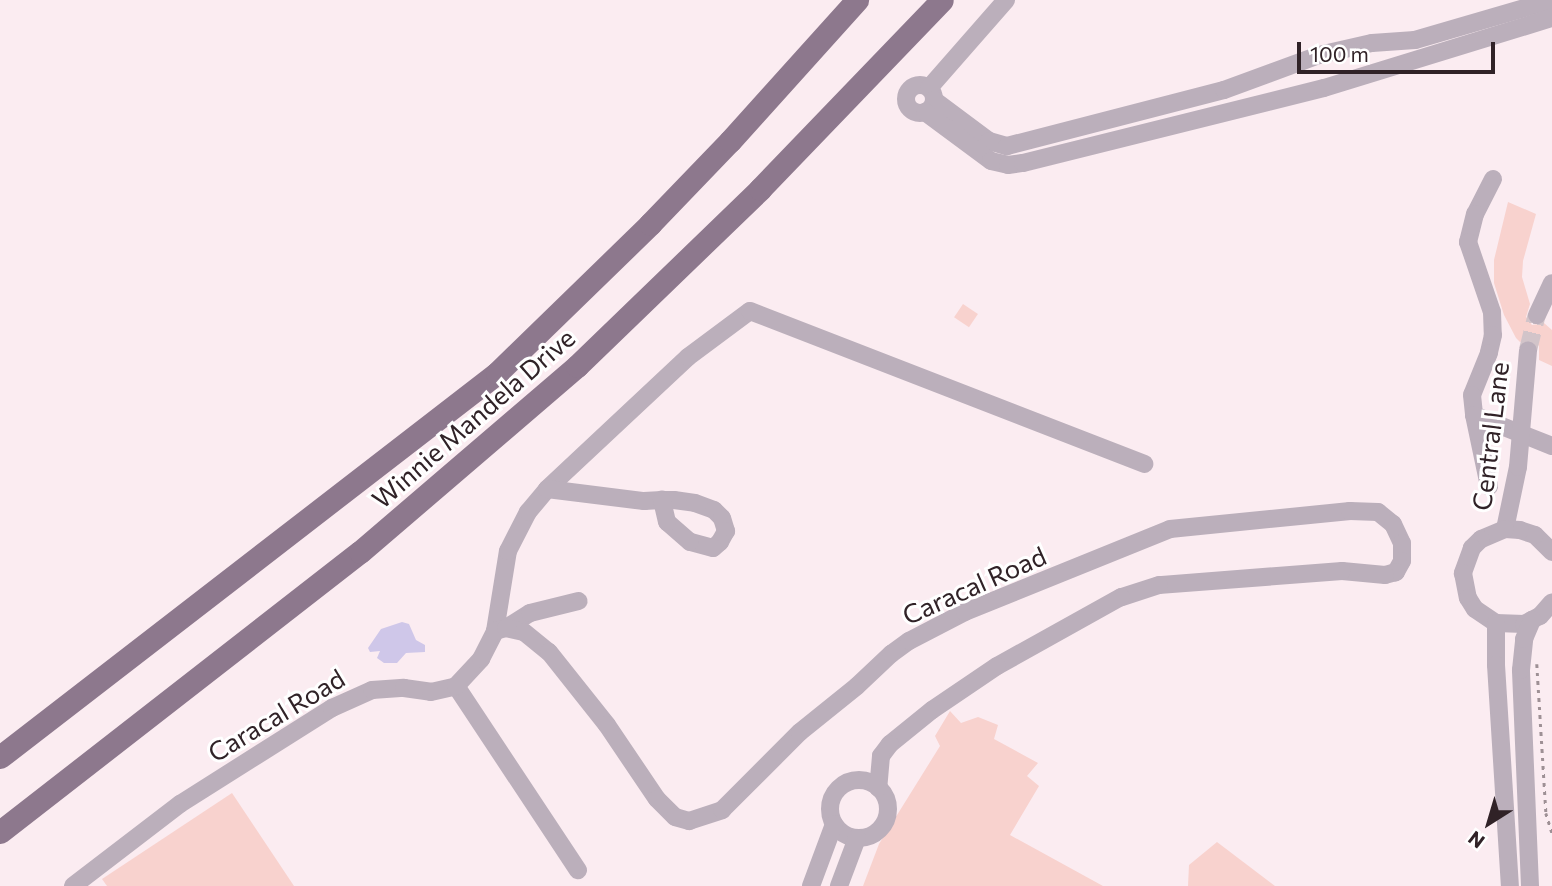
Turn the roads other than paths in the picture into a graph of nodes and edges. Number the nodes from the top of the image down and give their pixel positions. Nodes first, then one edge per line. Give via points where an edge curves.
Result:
1 (857, 0) edge
2 (942, 0) edge
3 (1006, 0) edge
4 (1552, 0) edge
5 (1552, 18) edge
6 (1454, 29) junction
7 (1460, 47) junction
8 (929, 100) junction
9 (1493, 179) dead end
10 (1552, 283) edge
11 (1537, 314) tunnel mouth
12 (1528, 350) tunnel mouth
13 (1474, 415) junction
14 (1521, 433) junction
15 (1552, 446) edge
16 (1144, 464) dead end
17 (1489, 485) dead end
18 (547, 489) junction
19 (662, 500) dead end
20 (1505, 529) junction
21 (1551, 539) edge
22 (579, 601) dead end
23 (1552, 603) edge
24 (1532, 621) junction
25 (1496, 623) junction
26 (500, 630) junction
27 (456, 686) junction
28 (0, 757) edge
29 (878, 788) junction
30 (834, 824) junction
31 (0, 832) edge
32 (857, 838) junction
33 (578, 870) dead end
34 (73, 886) edge
35 (811, 886) edge
36 (839, 886) edge
37 (1510, 886) edge
38 (1530, 886) edge

1 - 28 main road, Winnie Mandela Drive via 659,215 497,373
2 - 31 main road, Winnie Mandela Drive via 760,189 577,366 360,552
3 - 8 street
4 - 6 street
5 - 7 street
6 - 7 street via 1451,40
6 - 8 street via 1319,55 1224,90 1007,146 989,141
7 - 8 street via 1324,88 1008,165 992,161
9 - 13 street via 1475,214 1468,243 1492,312 1493,335 1472,395
10 - 11 street
12 - 14 street, Central Lane
13 - 14 street
13 - 17 street
14 - 15 street
14 - 20 street, Central Lane
16 - 18 street via 750,311 688,357
18 - 19 street
18 - 26 street via 528,512 508,551
20 - 21 street, Central Lane
20 - 25 street, Central Lane via 1481,539 1463,573 1468,598
22 - 26 street via 530,613
23 - 24 street
24 - 25 street
24 - 38 street via 1521,670
25 - 37 street
26 - 27 street
26 - 29 street, Caracal Road via 524,632 549,652 607,724 657,799 675,817 689,821 722,810 800,732 891,654 965,612 1170,529 1350,511 1378,512 1393,524 1402,543 1402,561 1396,572 1385,575 1342,571 1172,583 1121,597 998,666 932,710 881,757
27 - 33 street
27 - 34 street, Caracal Road via 431,692 372,690 332,708 180,804
29 - 30 street via 862,780 838,788 831,799
29 - 32 street via 888,805 887,818 870,836
30 - 32 street
30 - 35 street
32 - 36 street

